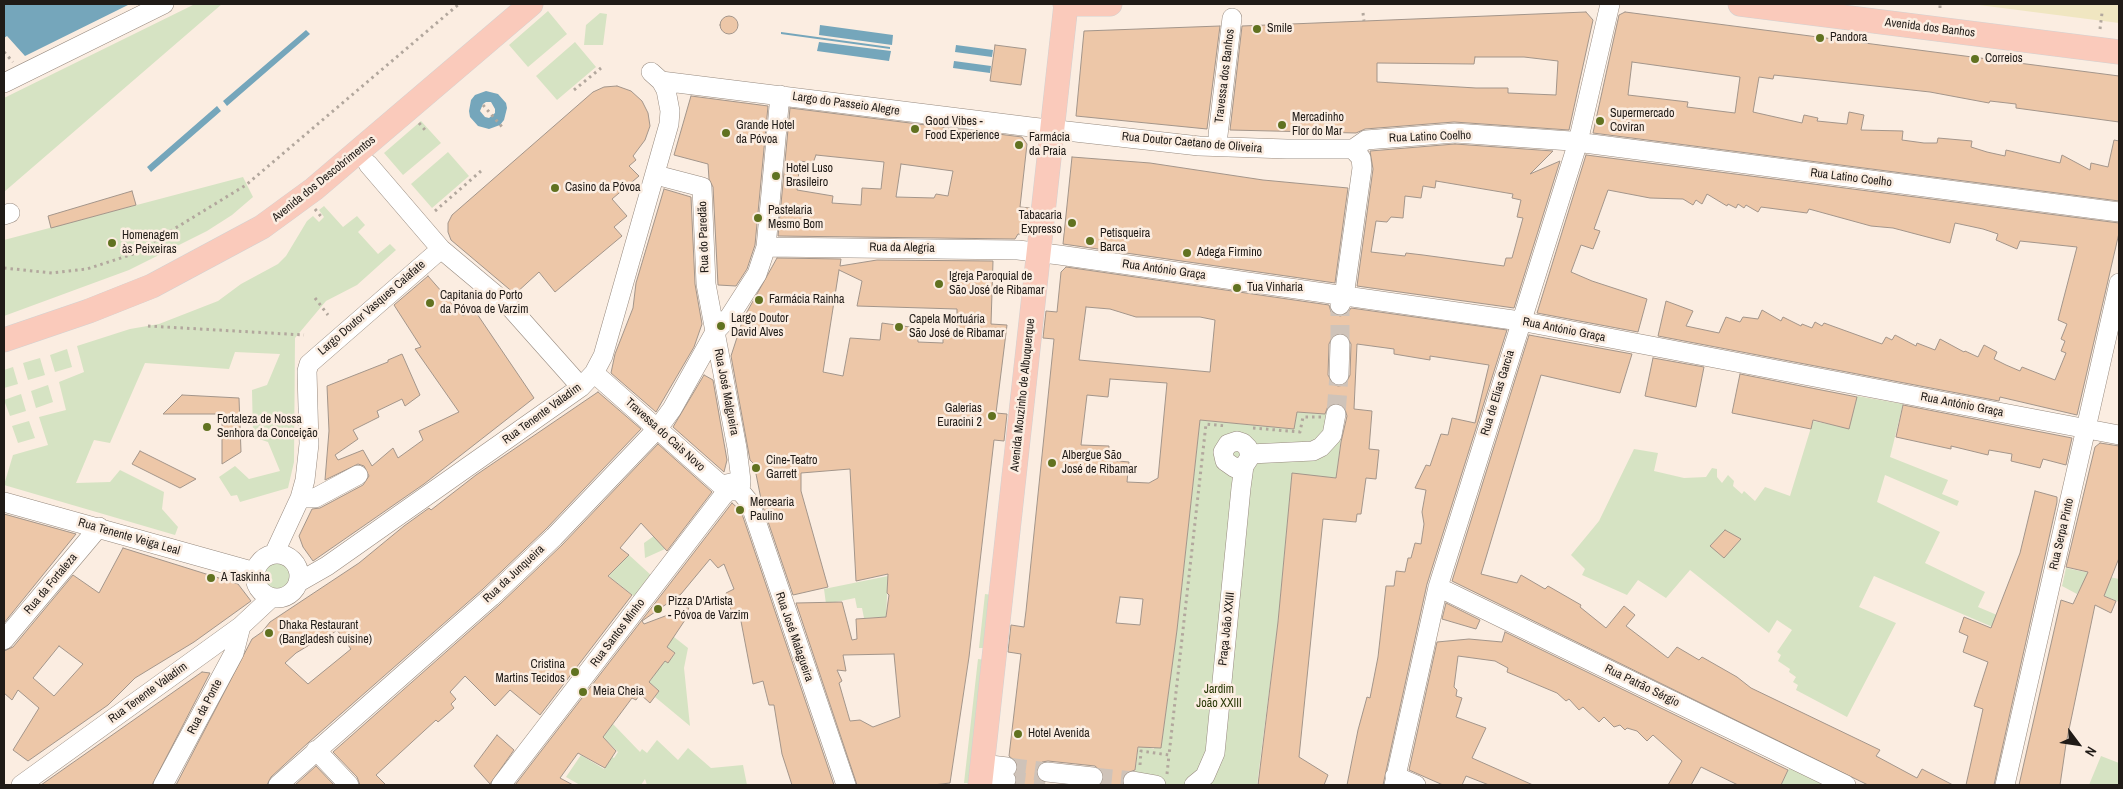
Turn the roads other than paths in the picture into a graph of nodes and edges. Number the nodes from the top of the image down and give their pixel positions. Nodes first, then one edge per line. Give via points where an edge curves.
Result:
1 (164, 4) edge
2 (531, 4) edge
3 (1065, 4) edge
4 (1110, 4) edge
5 (1610, 4) edge
6 (1740, 4) edge
7 (1232, 18) dead end
8 (2119, 52) edge
9 (656, 76) joint
10 (4, 83) edge
11 (780, 95) junction
12 (1041, 128) junction
13 (1218, 135) dead end
14 (1353, 149) junction
15 (368, 164) dead end
16 (656, 175) junction
17 (2119, 212) edge
18 (766, 247) junction
19 (441, 249) junction
20 (1038, 252) junction
21 (2119, 283) edge
22 (1342, 301) junction
23 (1520, 322) junction
24 (715, 332) junction
25 (4, 340) edge
26 (1340, 344) tunnel mouth
27 (594, 373) junction
28 (1339, 375) tunnel mouth
29 (581, 387) junction
30 (1334, 416) tunnel mouth
31 (658, 428) junction
32 (2087, 429) junction
33 (2119, 435) edge
34 (358, 475) dead end
35 (741, 486) junction
36 (300, 498) junction
37 (4, 502) edge
38 (99, 527) junction
39 (274, 554) junction
40 (255, 572) junction
41 (299, 582) junction
42 (1438, 587) junction
43 (271, 598) junction
44 (241, 626) junction
45 (4, 640) edge
46 (316, 750) junction
47 (1006, 774) tunnel mouth
48 (1137, 775) road end
49 (981, 776) edge
50 (1093, 777) tunnel mouth
51 (1047, 781) tunnel mouth
52 (1394, 781) edge
53 (1161, 782) edge
54 (21, 785) edge
55 (163, 785) edge
56 (278, 785) edge
57 (349, 785) edge
58 (501, 785) edge
59 (846, 785) edge
60 (1194, 785) edge
61 (1416, 785) edge
62 (1846, 785) edge
63 (2006, 785) edge

1 - 10 street
2 - 25 main road, Avenida dos Descobrimentos via 314,189 262,227 152,286
3 - 4 main road
3 - 12 main road, Avenida Mouzinho de Albuquerque
5 - 23 street, Rua de Elias Garcia via 1578,142
6 - 8 main road, Avenida dos Banhos
7 - 13 street, Travessa dos Banhos
9 - 11 street, Largo do Passeio Alegre
9 - 16 street, Rua Tenente Valadim via 669,99 670,111
11 - 12 street, Largo do Passeio Alegre
11 - 18 street, Rua José Malgueira
12 - 14 street, Rua Doutor Caetano de Oliveira via 1199,146
12 - 20 main road, Avenida Mouzinho de Albuquerque
14 - 17 street, Rua Latino Coelho via 1366,140 1455,133 1577,142
14 - 22 street via 1361,158 1362,168
15 - 19 street
16 - 24 street, Rua do Paredão via 702,188 706,284
16 - 27 street, Rua Tenente Valadim via 603,356
18 - 20 street, Rua da Alegria
18 - 24 street, Rua José Malgueira via 757,274 730,316
19 - 29 street via 509,306
19 - 36 street, Largo Doutor Vasques Calafate via 309,364 309,444
20 - 22 street, Rua António Graça
20 - 49 main road, Avenida Mouzinho de Albuquerque
21 - 32 street, Rua Serpa Pinto
22 - 23 street, Rua António Graça
23 - 32 street, Rua António Graça
23 - 42 street, Rua de Elias Garcia
24 - 31 street, Rua da Junqueira
24 - 35 street, Rua José Malgueira
26 - 28 street
27 - 29 street, Rua Tenente Valadim
27 - 31 street, Travessa do Cais Novo
29 - 41 street, Rua Tenente Valadim via 327,566
30 - 60 street, Praça João XXIII via 1332,435 1321,447 1313,451 1247,460 1215,753 1205,776
31 - 35 street, Travessa do Cais Novo via 721,485
31 - 46 street, Rua da Junqueira via 554,537 491,597
32 - 33 street, Rua António Graça
32 - 63 street, Rua Serpa Pinto
34 - 36 street via 315,498
35 - 58 street, Rua Santos Minho via 723,496
35 - 59 street, Rua José Malagueira via 750,503
36 - 39 street
37 - 38 street, Rua Tenente Veiga Leal
38 - 40 street, Rua Tenente Veiga Leal
38 - 45 street, Rua da Fortaleza
39 - 40 street via 260,562
39 - 41 street via 294,561 298,567
40 - 43 street via 258,588
41 - 43 street via 288,596
42 - 52 street, Rua de Elias Garcia
42 - 62 street, Rua Patrão Sérgio
43 - 44 street, Rua Tenente Valadim
44 - 54 street, Rua Tenente Valadim
44 - 55 street, Rua da Ponte via 234,652
46 - 56 street, Rua da Junqueira
46 - 57 street
47 - 49 street
48 - 53 street
50 - 51 street
52 - 61 street

